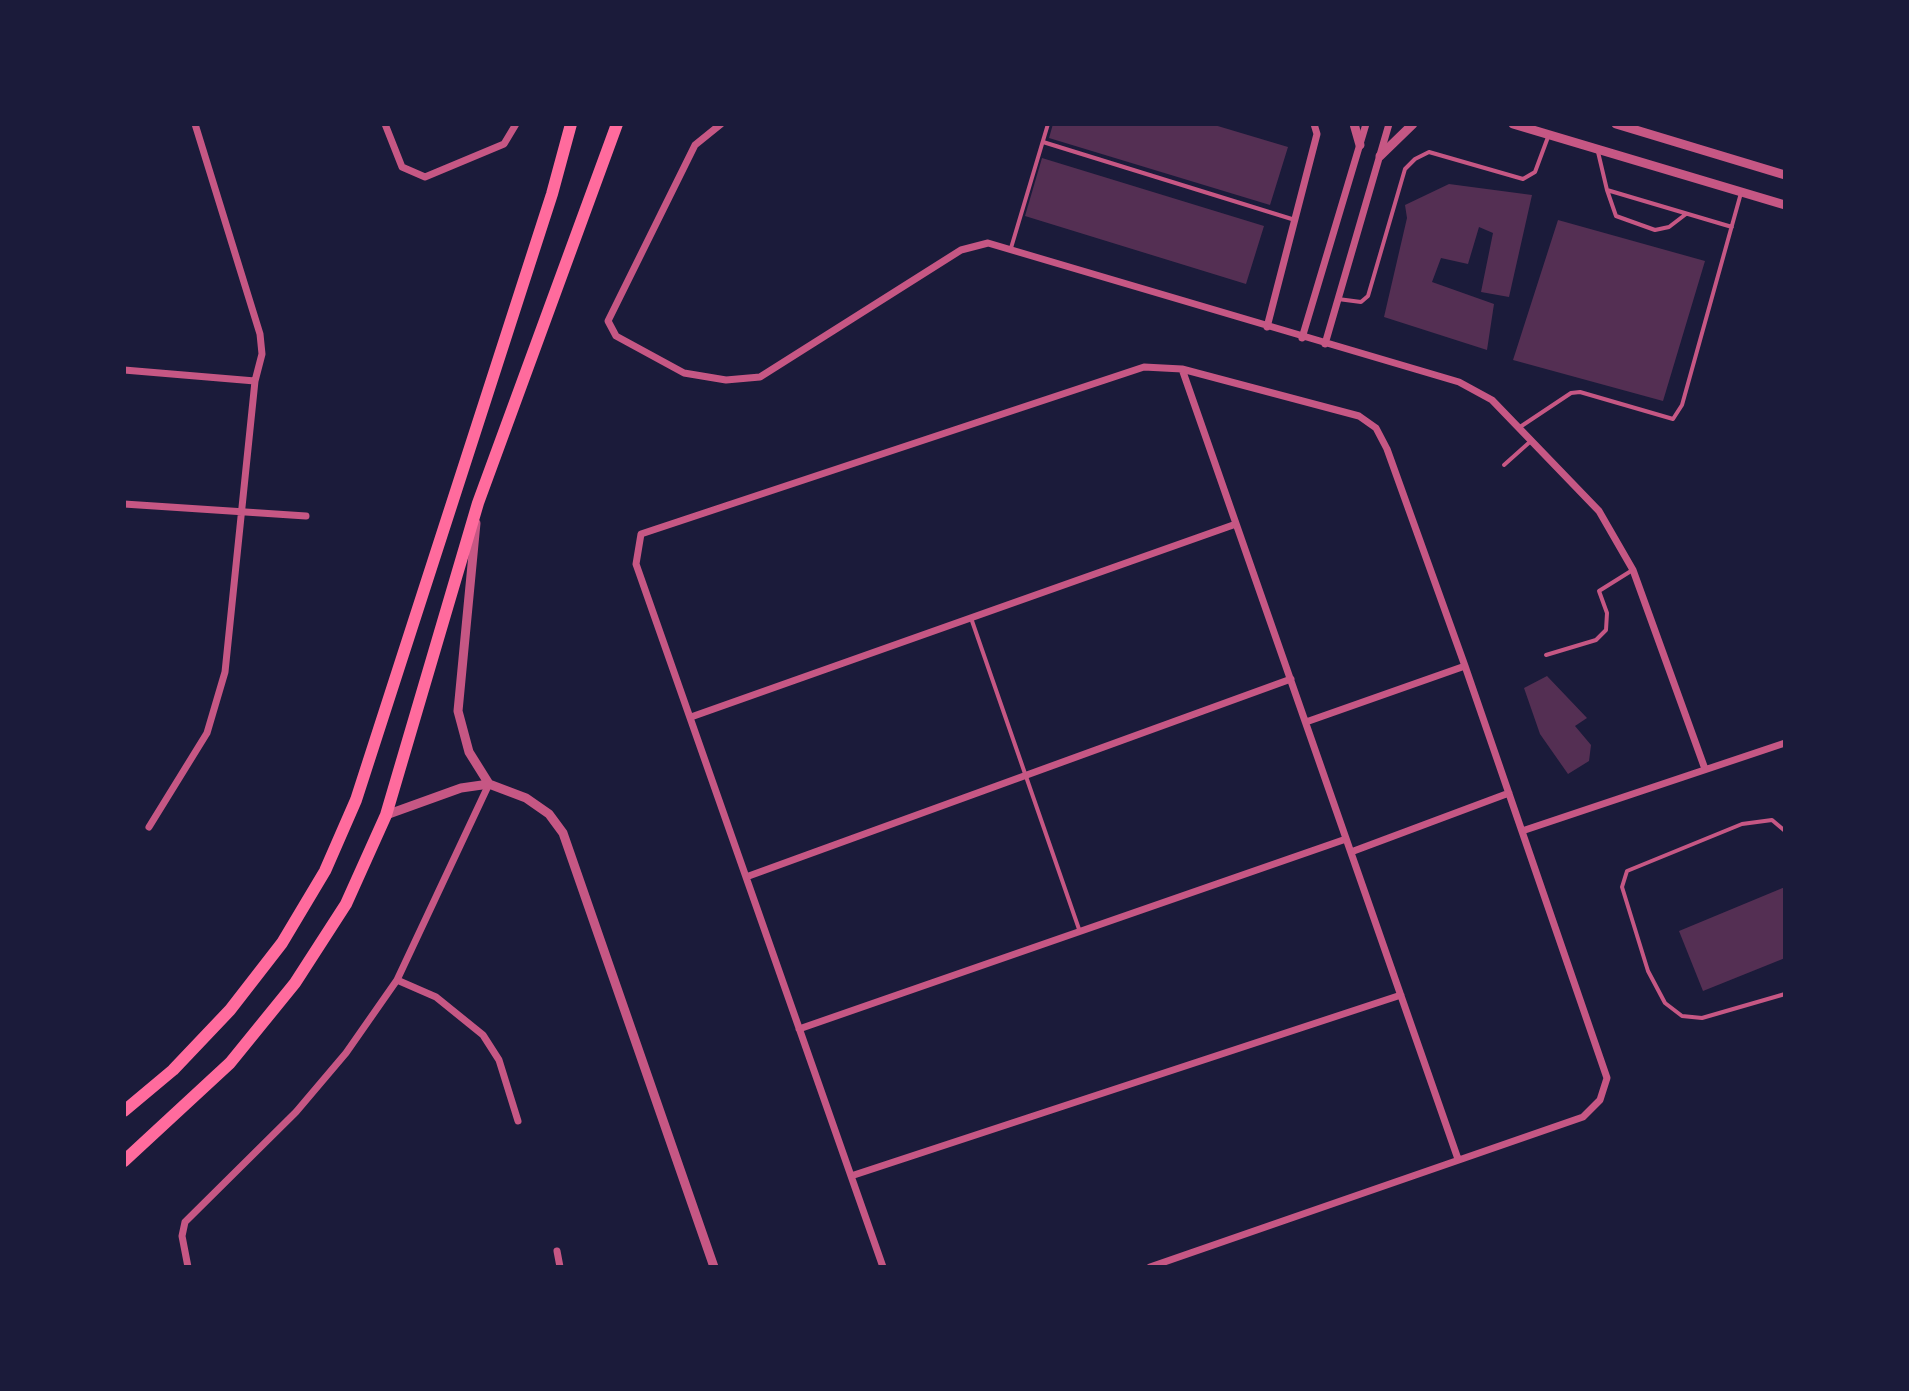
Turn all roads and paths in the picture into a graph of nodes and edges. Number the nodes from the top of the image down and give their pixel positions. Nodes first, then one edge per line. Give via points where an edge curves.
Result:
1 (195, 124) edge
2 (385, 124) edge
3 (516, 124) edge
4 (571, 124) edge
5 (580, 124) edge
6 (721, 124) edge
7 (1048, 124) edge
8 (1314, 124) edge
9 (1354, 124) edge
10 (1366, 124) edge
11 (1389, 124) edge
12 (1413, 124) edge
13 (1513, 124) edge
14 (1616, 124) edge
15 (617, 126) edge
16 (1549, 135) junction
17 (1043, 142) junction
18 (1360, 145) junction
19 (566, 149) junction
20 (1598, 150) junction
21 (1380, 156) junction
22 (1785, 175) edge
23 (1607, 190) junction
24 (1742, 191) junction
25 (1785, 205) edge
26 (1686, 214) junction
27 (1295, 220) junction
28 (1732, 227) junction
29 (1011, 249) junction
30 (1338, 299) junction
31 (1267, 327) junction
32 (1302, 338) junction
33 (1325, 344) junction
34 (1182, 369) junction
35 (124, 370) edge
36 (255, 381) junction
37 (1520, 427) junction
38 (1532, 439) junction
39 (1504, 465) dead end
40 (478, 503) junction
41 (124, 504) edge
42 (242, 511) junction
43 (306, 516) dead end
44 (1236, 524) junction
45 (1633, 570) junction
46 (971, 618) junction
47 (1546, 655) dead end
48 (1465, 666) junction
49 (1291, 679) junction
50 (691, 717) junction
51 (1306, 722) junction
52 (1785, 743) edge
53 (1705, 769) junction
54 (1026, 775) junction
55 (489, 784) junction
56 (1509, 793) junction
57 (386, 815) junction
58 (149, 827) dead end
59 (1522, 831) junction
60 (1785, 831) edge
61 (1346, 839) junction
62 (1351, 852) junction
63 (746, 877) junction
64 (1080, 932) junction
65 (397, 980) junction
66 (1785, 994) edge
67 (1401, 995) junction
68 (799, 1029) junction
69 (124, 1111) edge
70 (518, 1121) dead end
71 (1458, 1159) junction
72 (124, 1161) edge
73 (851, 1176) junction
74 (557, 1251) dead end
75 (188, 1267) edge
76 (560, 1267) edge
77 (714, 1267) edge
78 (883, 1267) edge
79 (1150, 1267) edge

1 - 36 street via 260,334 262,354
2 - 3 street via 402,167 425,177 504,144
4 - 19 highway
5 - 19 highway
6 - 29 street via 695,145 608,321 616,336 684,373 726,380 760,377 961,250 988,243
7 - 17 lane
8 - 27 street via 1317,134
9 - 18 street
10 - 18 street
11 - 21 street
12 - 21 street
13 - 16 street
14 - 22 street
15 - 40 highway
16 - 20 street
16 - 30 lane via 1535,172 1523,179 1429,152 1415,159 1405,169 1368,296 1361,302
17 - 27 lane
17 - 29 lane
18 - 32 street
19 - 69 highway via 356,800 325,871 282,943 230,1010 173,1070
20 - 23 lane
20 - 24 street
21 - 30 street
23 - 26 lane
23 - 26 lane via 1616,216 1655,230
24 - 25 street
24 - 28 lane
26 - 28 lane
27 - 31 street
28 - 37 lane via 1682,405 1673,419 1580,392
29 - 31 street
30 - 33 street
31 - 32 street
32 - 33 street
33 - 37 street via 1459,382 1492,400
34 - 44 street
34 - 48 street via 1359,416 1376,428
34 - 50 street via 1144,367 641,534 636,564
35 - 36 street
36 - 42 street
37 - 38 street
38 - 39 lane
38 - 45 street via 1599,511
40 - 55 street via 458,711 469,752
40 - 57 highway
41 - 42 street
42 - 43 street
42 - 58 street via 225,672 207,733
44 - 46 street
44 - 49 street
45 - 47 lane via 1599,591 1606,630 1596,640
45 - 53 street
46 - 50 street
46 - 54 lane
48 - 51 street
48 - 56 street
49 - 51 street
49 - 54 street
50 - 63 street
51 - 61 street
52 - 53 street
53 - 59 street
54 - 63 street
54 - 64 lane
55 - 57 street via 461,788
55 - 65 street
55 - 77 street via 526,798 549,814 563,833
56 - 59 street
56 - 62 street
57 - 72 highway via 346,904 295,983 230,1063
59 - 71 street via 1607,1078 1600,1100 1583,1117
60 - 66 lane via 1772,820 1742,824 1627,871 1622,887 1648,971 1665,1003 1682,1016 1702,1018
61 - 62 street
61 - 64 street
62 - 67 street
63 - 68 street
64 - 68 street
65 - 70 street via 436,997 483,1035 499,1060
65 - 75 street via 296,1112 185,1222
67 - 71 street
67 - 73 street
68 - 73 street
71 - 79 street
73 - 78 street
74 - 76 street

